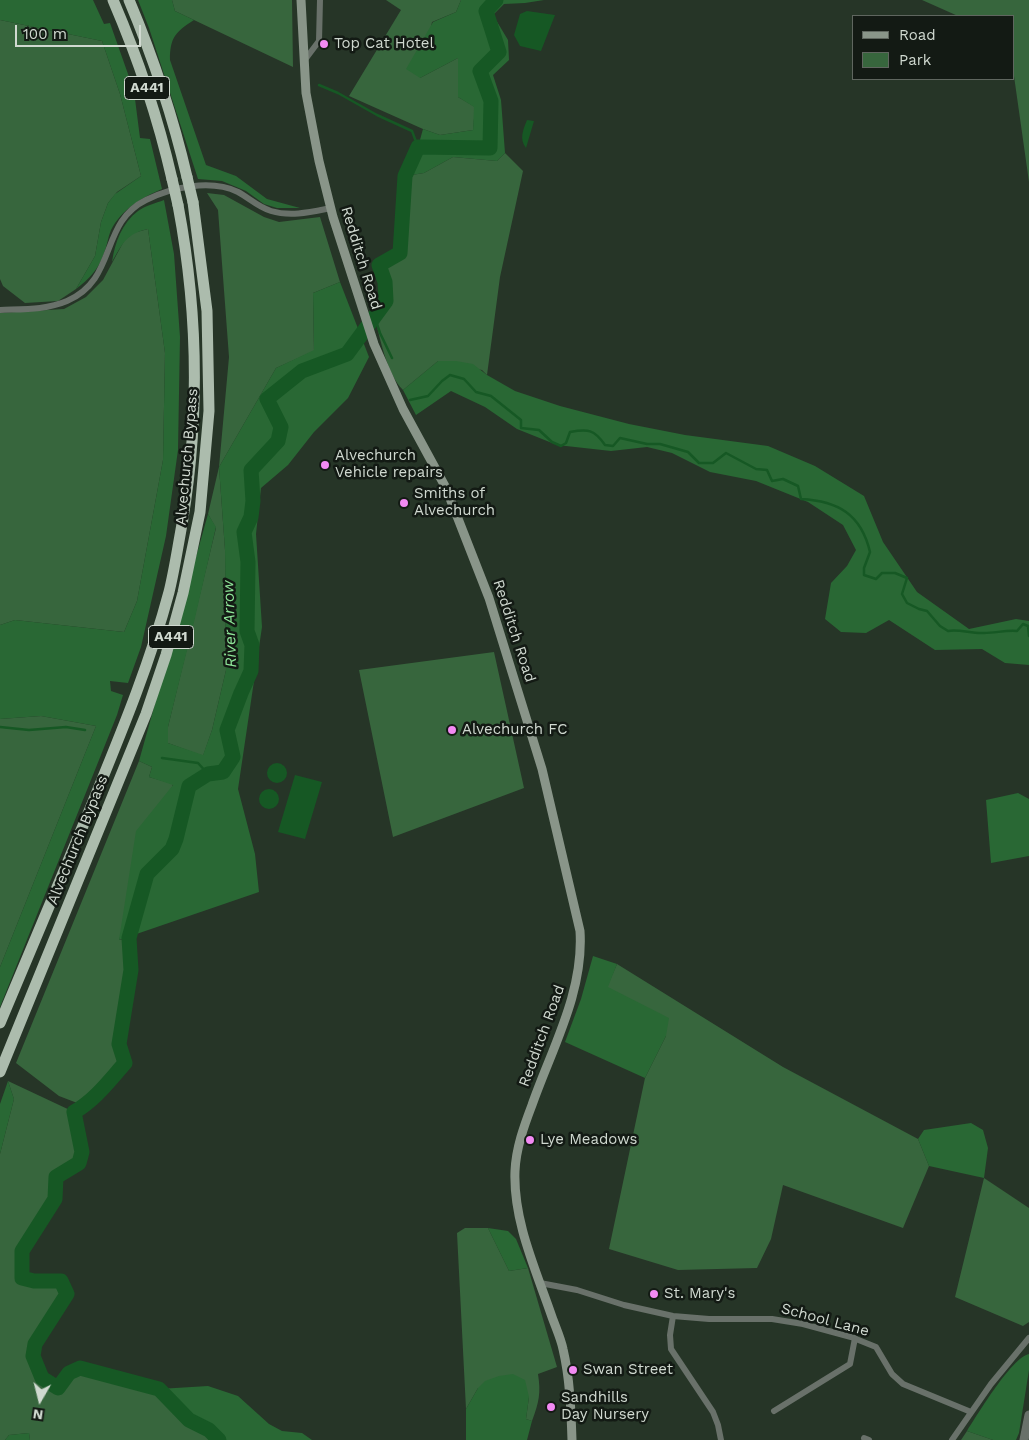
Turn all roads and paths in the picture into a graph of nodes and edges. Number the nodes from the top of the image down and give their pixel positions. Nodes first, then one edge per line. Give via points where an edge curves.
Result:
1 (113, 0) edge
2 (128, 0) edge
3 (301, 0) edge
4 (320, 0) edge
5 (304, 61) junction
6 (331, 208) junction
7 (0, 310) edge
8 (0, 1023) edge
9 (0, 1072) edge
10 (540, 1283) junction
11 (673, 1316) junction
12 (855, 1338) junction
13 (1029, 1338) edge
14 (774, 1411) dead end
15 (971, 1412) junction
16 (1029, 1415) edge
17 (572, 1440) edge
18 (721, 1440) edge
19 (952, 1440) edge
20 (1024, 1440) edge

1 - 8 highway, Alvechurch Bypass / A441, bridge via 164,141 183,231 193,314 194,408 186,505 170,590 132,707
2 - 9 highway, Alvechurch Bypass / A441, bridge via 179,140 193,202 207,312 209,411 200,512 183,593 146,714
3 - 5 main road, Redditch Road
4 - 5 street via 319,42
5 - 6 main road, Redditch Road via 306,93
6 - 7 street via 300,213 277,212 217,186 202,185 162,193 136,206 120,222 99,274 76,296 52,306
6 - 10 main road, Redditch Road via 374,344 403,409 446,488 486,590 542,769 580,931 577,983 526,1122 516,1167 515,1188 520,1221
10 - 11 street, School Lane
10 - 17 main road via 563,1349
11 - 12 street, School Lane via 772,1319
11 - 18 street via 671,1349 713,1412
12 - 14 street via 850,1364
12 - 15 street, School Lane via 876,1348 892,1374 903,1384
13 - 15 street
15 - 19 street
16 - 20 street

